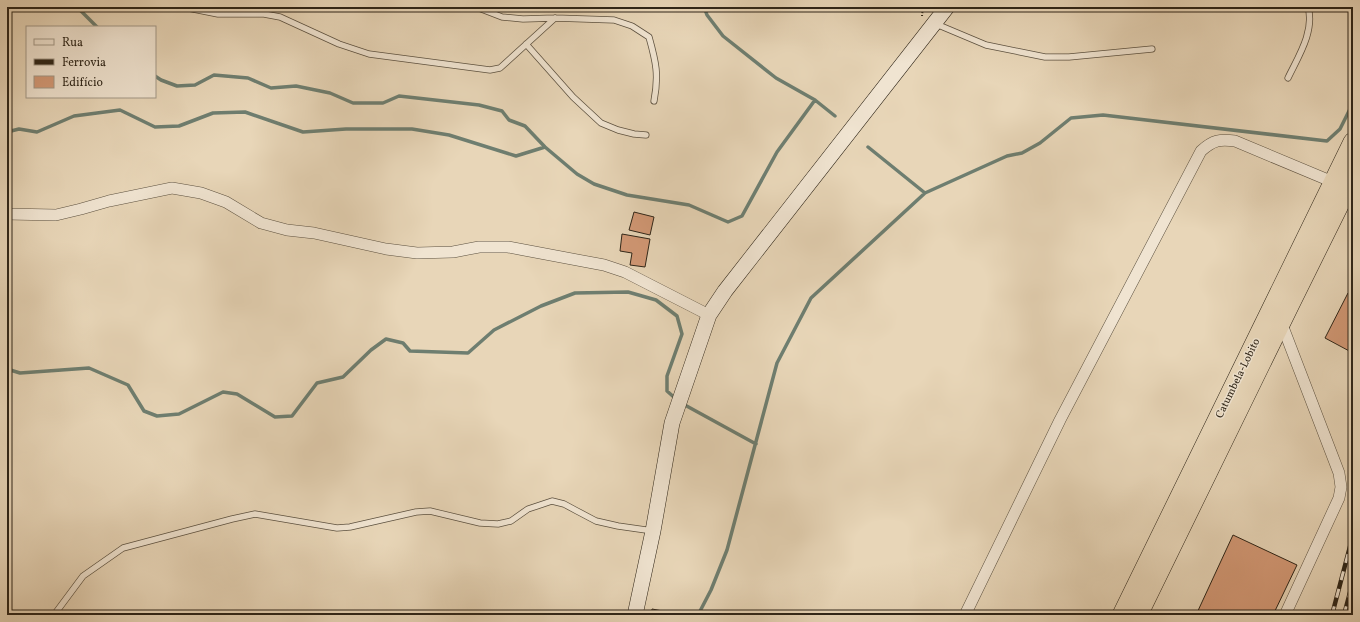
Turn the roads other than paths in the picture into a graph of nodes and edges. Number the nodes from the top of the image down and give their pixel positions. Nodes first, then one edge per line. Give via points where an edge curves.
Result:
1 (183, 7) edge
2 (476, 7) edge
3 (946, 7) edge
4 (1308, 7) edge
5 (555, 18) junction
6 (934, 23) junction
7 (526, 44) junction
8 (1152, 49) dead end
9 (1288, 78) dead end
10 (654, 101) dead end
11 (646, 135) dead end
12 (1353, 142) edge
13 (1353, 177) edge
14 (1333, 182) junction
15 (7, 214) edge
16 (709, 316) junction
17 (1281, 322) junction
18 (653, 530) junction
19 (54, 615) edge
20 (635, 615) edge
21 (965, 615) edge
22 (1122, 615) edge
23 (1138, 615) edge
24 (1285, 615) edge

1 - 7 lane via 218,14 264,14 280,17 339,44 369,54 471,68 500,68
2 - 5 lane via 502,17
3 - 6 street
4 - 9 lane via 1310,24 1306,39
5 - 7 lane
5 - 10 lane via 614,20 632,26 649,37 658,75
6 - 8 lane via 986,45 1045,57
6 - 16 street via 724,291
7 - 11 lane via 573,97 601,123 618,130
12 - 14 highway, Catumbela-Lobito
13 - 17 highway, Catumbela-Lobito
14 - 21 street via 1235,141 1215,141 1201,151 1060,420
14 - 22 highway, Catumbela-Lobito
15 - 16 street via 56,215 172,188 201,193 226,202 261,223 386,249 424,253 508,247 604,265 625,272
16 - 18 street via 672,423
17 - 23 highway, Catumbela-Lobito
17 - 24 street via 1339,473 1341,487 1339,498
18 - 19 lane via 618,526 596,520 564,504 552,501 528,509 511,521 498,524 480,523 430,511 337,528 255,514 123,548 83,576
18 - 20 street

